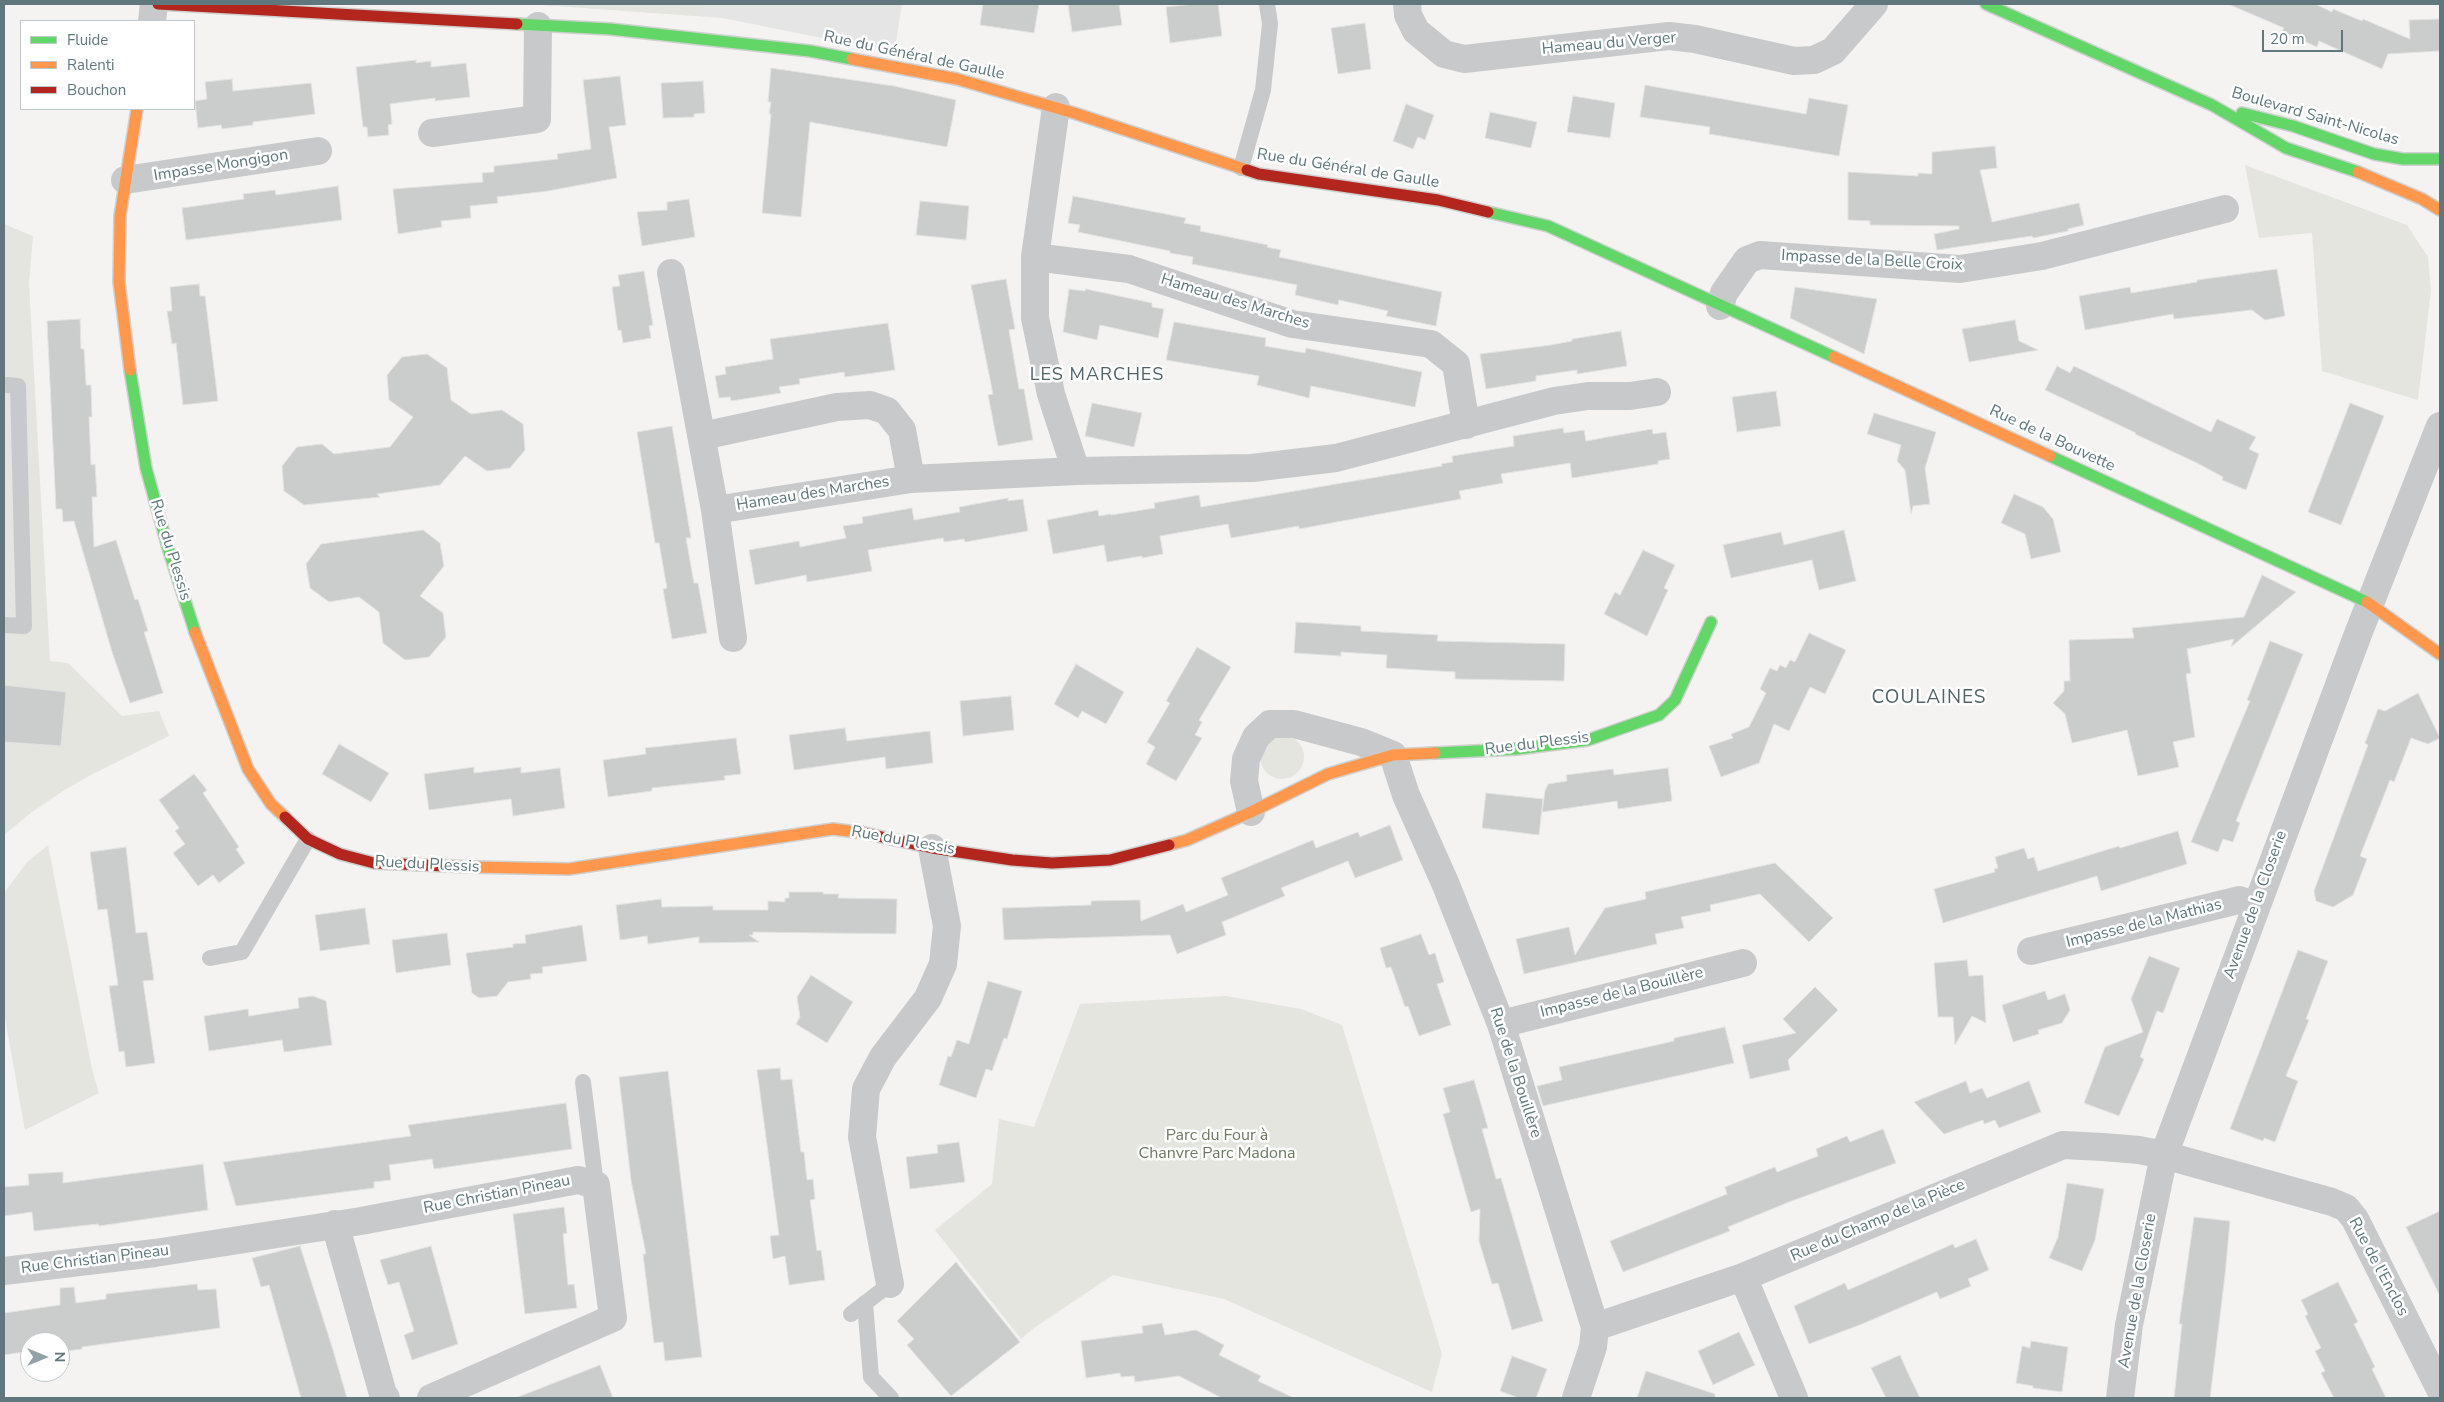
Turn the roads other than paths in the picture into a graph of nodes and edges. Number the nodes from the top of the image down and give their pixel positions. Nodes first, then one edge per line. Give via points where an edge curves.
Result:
1 (156, 4) edge
2 (1267, 4) edge
3 (1407, 4) edge
4 (1874, 4) edge
5 (1986, 4) edge
6 (152, 20) edge
7 (538, 26) junction
8 (2212, 105) junction
9 (1056, 107) junction
10 (137, 110) edge
11 (432, 133) dead end
12 (318, 151) dead end
13 (2440, 159) edge
14 (1241, 168) junction
15 (124, 180) junction
16 (2225, 209) dead end
17 (2440, 210) edge
18 (1035, 258) junction
19 (671, 273) dead end
20 (1720, 306) junction
21 (7, 385) dead end
22 (1657, 392) dead end
23 (1466, 425) junction
24 (2440, 426) edge
25 (702, 436) junction
26 (1076, 471) junction
27 (911, 479) junction
28 (715, 510) junction
29 (2370, 603) junction
30 (1711, 622) dead end
31 (4, 625) edge
32 (732, 638) dead end
33 (2440, 654) edge
34 (1393, 755) junction
35 (1251, 812) junction
36 (308, 839) junction
37 (932, 848) junction
38 (2256, 906) junction
39 (2031, 951) dead end
40 (210, 958) dead end
41 (1743, 963) dead end
42 (1501, 1024) junction
43 (583, 1082) dead end
44 (2164, 1155) junction
45 (596, 1185) junction
46 (335, 1224) junction
47 (4, 1272) edge
48 (1743, 1277) junction
49 (890, 1284) joint
50 (865, 1303) junction
51 (851, 1314) dead end
52 (1595, 1327) junction
53 (2440, 1389) edge
54 (386, 1398) edge
55 (431, 1398) edge
56 (891, 1398) edge
57 (1576, 1398) edge
58 (1794, 1398) edge
59 (2120, 1398) edge

1 - 6 street
1 - 7 street, Rue du Général de Gaulle
2 - 14 lane via 1270,24 1263,90
3 - 4 street, Hameau du Verger via 1408,15 1416,31 1444,54 1464,59 1669,36 1794,61 1814,60 1833,50
5 - 8 street, Boulevard Saint-Nicolas
7 - 9 street, Rue du Général de Gaulle via 810,50 957,78
7 - 11 street via 537,119
8 - 13 street, Boulevard Saint-Nicolas via 2293,126 2374,154 2403,159
8 - 17 street, Boulevard Saint-Nicolas via 2286,148 2366,176
9 - 14 street, Rue du Général de Gaulle
9 - 18 street
10 - 15 street, Rue du Plessis
12 - 15 street, Impasse Mongigon
14 - 20 street, Rue du Général de Gaulle via 1259,174 1438,200 1548,226
15 - 36 street, Rue du Plessis via 119,282 146,468 168,548 202,653 248,769 271,804
16 - 20 street, Impasse de la Belle Croix via 2042,256 1960,269 1760,255 1747,260 1724,292
18 - 23 street, Hameau des Marches via 1129,269 1292,324 1430,344 1456,364
18 - 26 street via 1035,318 1051,394
19 - 25 street, Hameau des Marches
20 - 29 street, Rue de la Bouvette
21 - 31 lane via 18,386 24,626
22 - 23 street, Hameau des Marches via 1554,401
23 - 26 street, Hameau des Marches via 1336,458 1252,468
24 - 29 street, Avenue de la Closerie
25 - 27 street, Hameau des Marches via 837,406 870,405 887,411 902,430
25 - 28 street, Hameau des Marches
26 - 27 street, Hameau des Marches
27 - 28 street, Hameau des Marches
28 - 32 street, Hameau des Marches
29 - 33 street, Rue de la Bouvette
29 - 38 street, Avenue de la Closerie
30 - 34 street, Rue du Plessis via 1675,700 1659,715 1588,740 1517,750
34 - 35 street, Rue du Plessis via 1328,774
34 - 35 street, Rue du Plessis via 1362,742 1294,724 1270,724 1256,737 1246,759 1244,780
34 - 42 street, Rue de la Bouillère via 1406,795
35 - 37 street, Rue du Plessis via 1186,840 1110,860 1052,864
36 - 37 street, Rue du Plessis via 340,854 374,864 569,869 832,829 878,834
36 - 40 lane via 242,952
37 - 49 street via 947,926 943,964 928,998 883,1057 866,1089 862,1137
38 - 39 street, Impasse de la Mathias via 2239,900
38 - 44 street, Avenue de la Closerie
41 - 42 street, Impasse de la Bouillère
42 - 52 street, Rue de la Bouillère
43 - 45 lane
44 - 48 street, Rue du Champ de la Pièce via 2140,1150 2063,1145
44 - 53 street, Rue de l'Enclos via 2346,1208 2355,1219
44 - 59 street, Avenue de la Closerie via 2129,1325
45 - 46 street, Rue Christian Pineau via 578,1180
45 - 55 street via 613,1318
46 - 47 street, Rue Christian Pineau via 155,1253
46 - 54 street
48 - 52 street, Rue du Champ de la Pièce
48 - 58 street
49 - 50 lane
50 - 51 lane
50 - 56 lane via 871,1377
52 - 57 street, Rue de la Bouillère via 1593,1347

